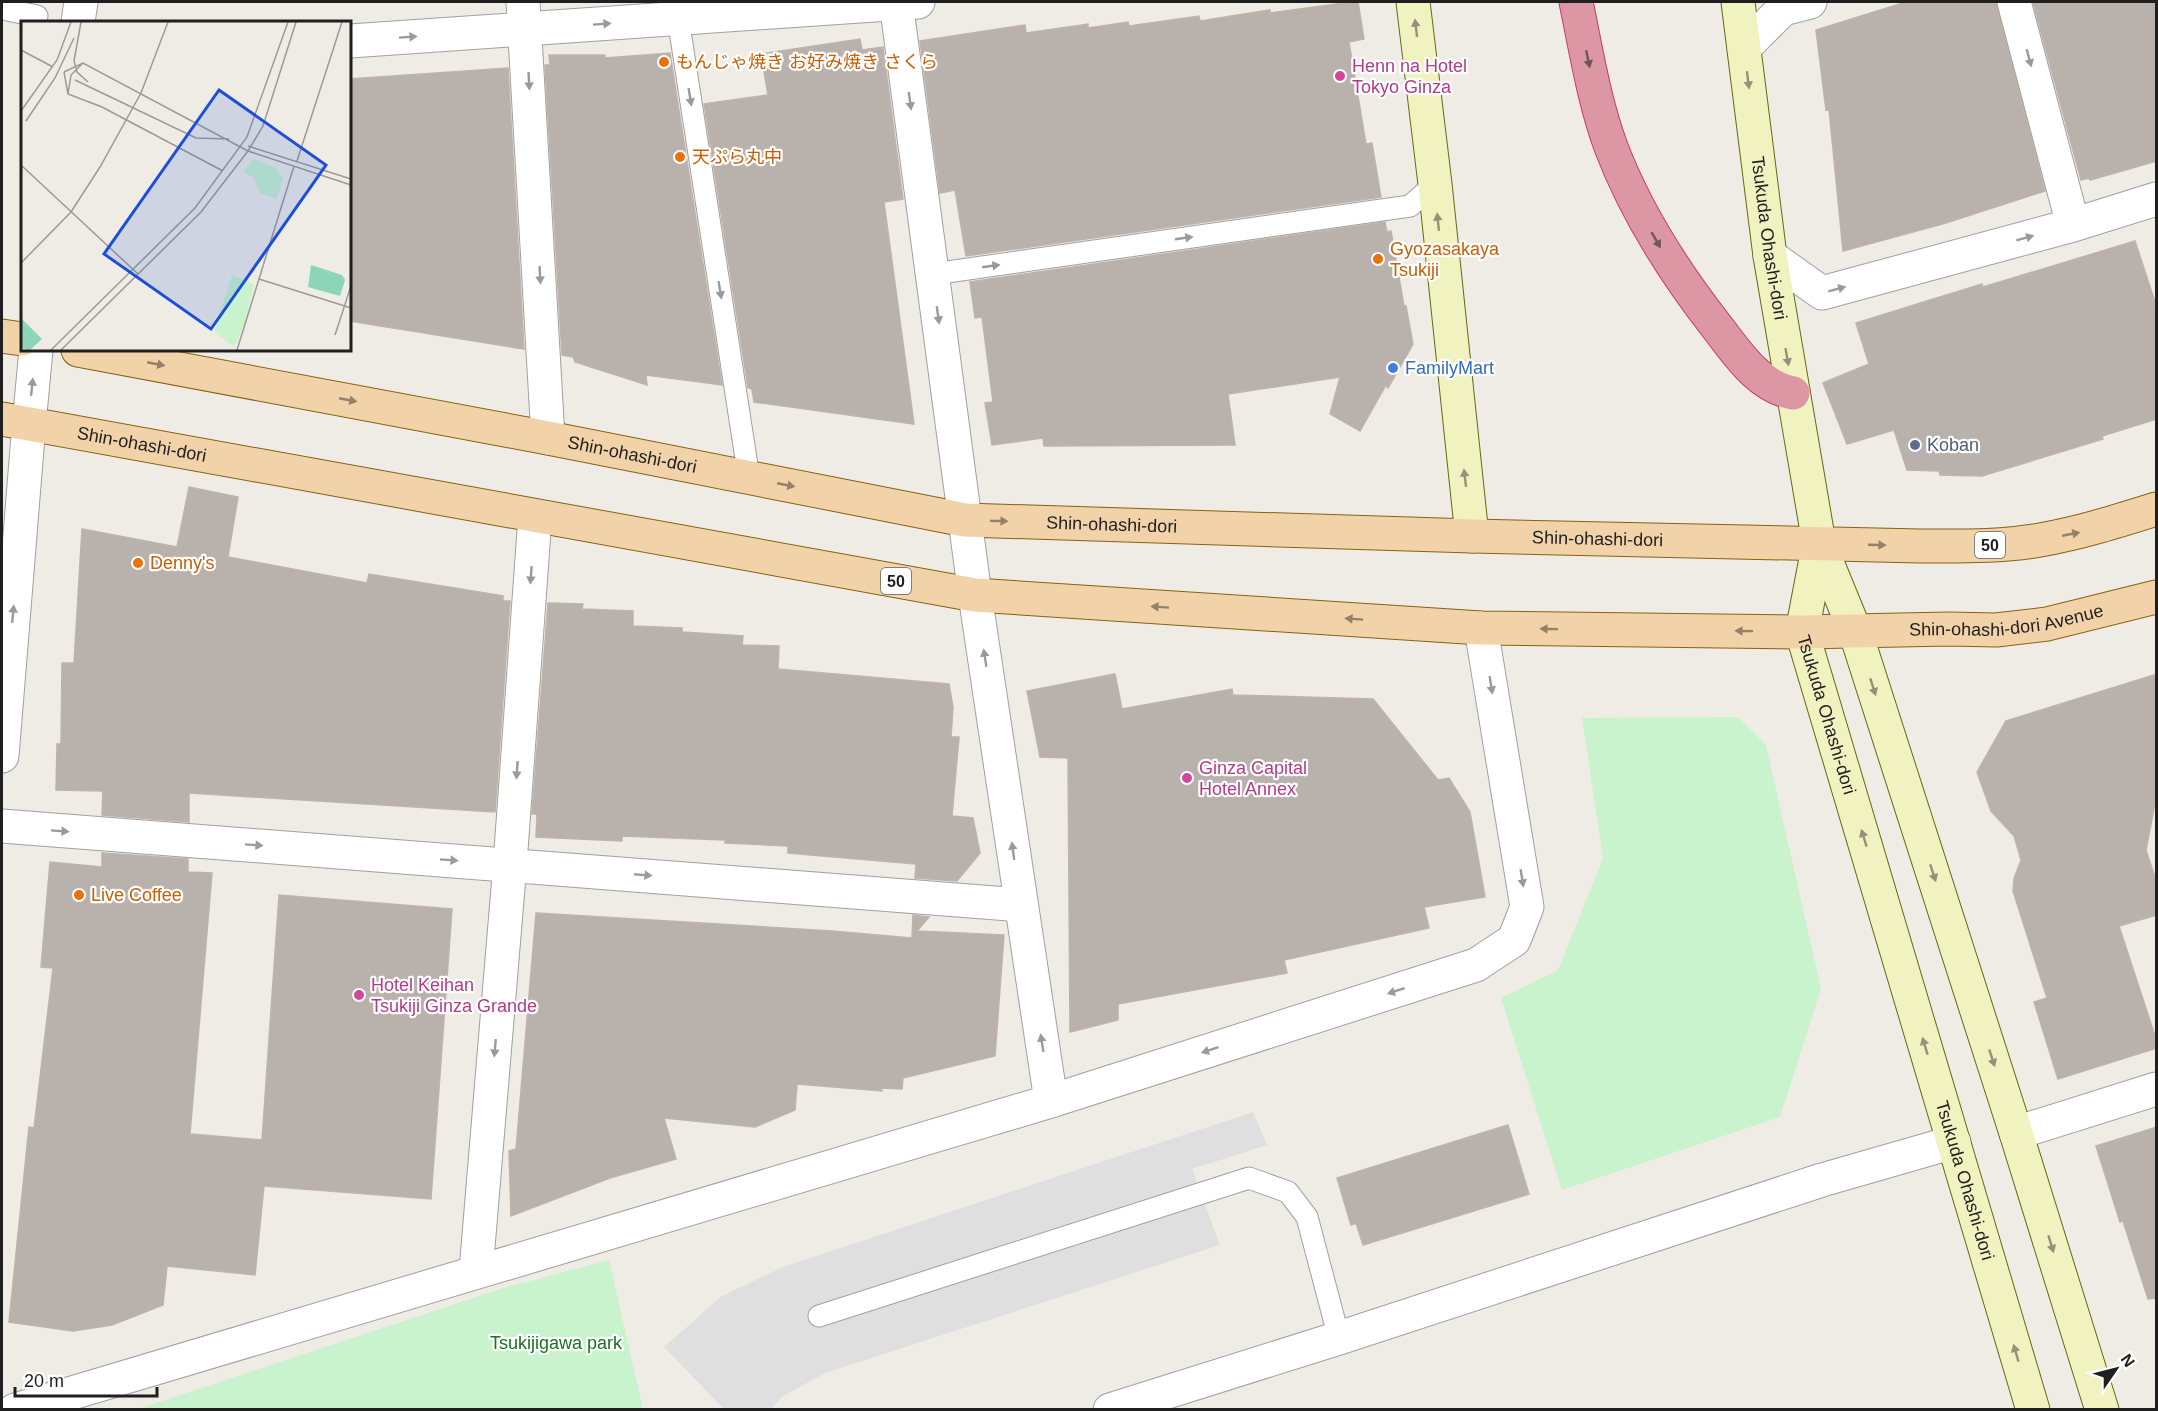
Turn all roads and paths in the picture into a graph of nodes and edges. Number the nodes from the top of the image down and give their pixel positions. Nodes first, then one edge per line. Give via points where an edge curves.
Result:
1 (81, 2) edge
2 (904, 2) edge
3 (1413, 2) edge
4 (1576, 2) edge
5 (1738, 2) edge
6 (1810, 2) edge
7 (2014, 2) edge
8 (2, 9) edge
9 (525, 15) edge
10 (37, 16) dead end
11 (678, 18) junction
12 (78, 21) edge
13 (351, 41) edge
14 (1744, 48) junction
15 (1435, 184) junction
16 (2157, 199) edge
17 (2073, 225) junction
18 (1770, 256) junction
19 (933, 274) junction
20 (2, 336) edge
21 (21, 339) edge
22 (36, 351) edge
23 (83, 351) edge
24 (1793, 393) junction
25 (15, 422) edge
26 (548, 438) junction
27 (749, 478) junction
28 (2157, 508) edge
29 (535, 517) junction
30 (965, 520) junction
31 (1472, 536) junction
32 (1819, 543) junction
33 (975, 595) junction
34 (2157, 597) edge
35 (1481, 628) junction
36 (1855, 631) junction
37 (1802, 632) junction
38 (2, 756) edge
39 (2, 826) edge
40 (510, 864) junction
41 (1021, 905) junction
42 (2157, 1089) edge
43 (1051, 1101) junction
44 (2016, 1133) junction
45 (1954, 1142) junction
46 (476, 1271) junction
47 (819, 1316) dead end
48 (1339, 1338) junction
49 (15, 1410) edge
50 (1110, 1410) edge
51 (2033, 1410) edge
52 (2102, 1410) edge

1 - 12 street
2 - 11 street
2 -> 19 street
15 -> 3 main road
4 -> 24 highway via 1611,146 1635,203 1691,294 1735,351 1766,382
5 - 14 main road, Tsukuda Ohashi-dori
6 - 14 street via 1784,9
7 -> 17 street
8 - 10 lane
9 -> 11 street
13 -> 9 street
9 -> 26 street
11 -> 27 lane
14 -> 18 main road, Tsukuda Ohashi-dori
19 -> 15 lane via 1410,206
31 -> 15 main road
16 - 17 street
18 -> 17 street via 1822,293
18 -> 24 main road, Tsukuda Ohashi-dori
19 -> 30 street
20 - 21 main road
25 -> 22 street
23 -> 26 main road, Shin-ohashi-dori / 50
24 - 32 main road, Tsukuda Ohashi-dori
25 - 29 main road, Shin-ohashi-dori / 50
38 -> 25 street
26 - 27 main road, Shin-ohashi-dori / 50
27 -> 30 main road, Shin-ohashi-dori / 50
32 -> 28 main road, Shin-ohashi-dori / 50 via 1920,546 2038,540 2085,531
29 - 33 main road, Shin-ohashi-dori / 50
29 -> 40 street
30 -> 31 main road, Shin-ohashi-dori / 50
30 - 33 street
31 - 32 main road, Shin-ohashi-dori / 50
32 - 36 main road
32 - 37 main road, Tsukuda Ohashi-dori
35 -> 33 main road, Shin-ohashi-dori / 50
41 -> 33 street
34 - 36 main road, Shin-ohashi-dori Avenue / 50 via 2047,624 1996,630
37 -> 35 main road, Shin-ohashi-dori / 50
35 -> 43 street via 1527,908 1514,940 1476,965
36 - 37 main road, Shin-ohashi-dori / 50
36 -> 44 main road
45 -> 37 main road, Tsukuda Ohashi-dori
39 -> 40 street
40 -> 41 street
40 -> 46 street
43 -> 41 street
42 - 44 street
43 - 46 street
44 -> 52 main road
45 - 48 street via 1822,1180
51 -> 45 main road, Tsukuda Ohashi-dori
46 - 49 street
47 - 48 lane via 1249,1178 1288,1192 1307,1217
48 - 50 street

